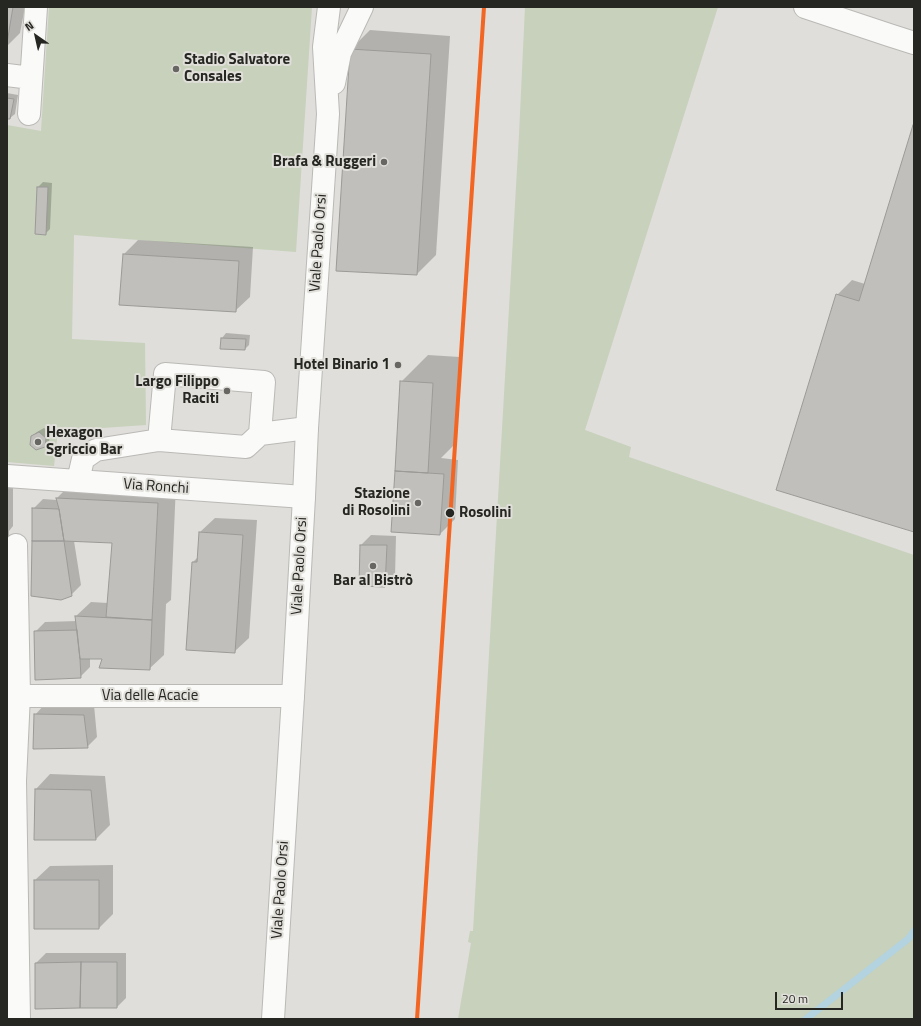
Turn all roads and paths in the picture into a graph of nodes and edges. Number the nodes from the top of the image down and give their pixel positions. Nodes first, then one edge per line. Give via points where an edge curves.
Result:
1 (36, 7) edge
2 (329, 7) edge
3 (362, 7) edge
4 (805, 7) edge
5 (914, 43) edge
6 (7, 75) edge
7 (31, 78) junction
8 (29, 114) dead end
9 (328, 114) junction
10 (306, 428) junction
11 (260, 434) junction
12 (159, 440) junction
13 (7, 476) edge
14 (78, 481) junction
15 (304, 497) junction
16 (16, 545) dead end
17 (13, 695) edge
18 (293, 696) junction
19 (11, 781) edge
20 (19, 1019) edge
21 (273, 1019) edge

1 - 7 street
2 - 9 street via 324,48
3 - 9 street via 340,53
4 - 5 street
6 - 7 street
7 - 8 street
9 - 10 street, Viale Paolo Orsi
10 - 11 street
10 - 15 street, Viale Paolo Orsi
11 - 12 street via 246,448
11 - 12 street via 264,382 164,374
12 - 14 street via 96,450 84,459
13 - 14 street, Via Ronchi
14 - 15 street, Via Ronchi
15 - 18 street, Viale Paolo Orsi
16 - 17 street
17 - 18 street, Via delle Acacie
17 - 19 street
18 - 21 street, Viale Paolo Orsi
19 - 20 street

